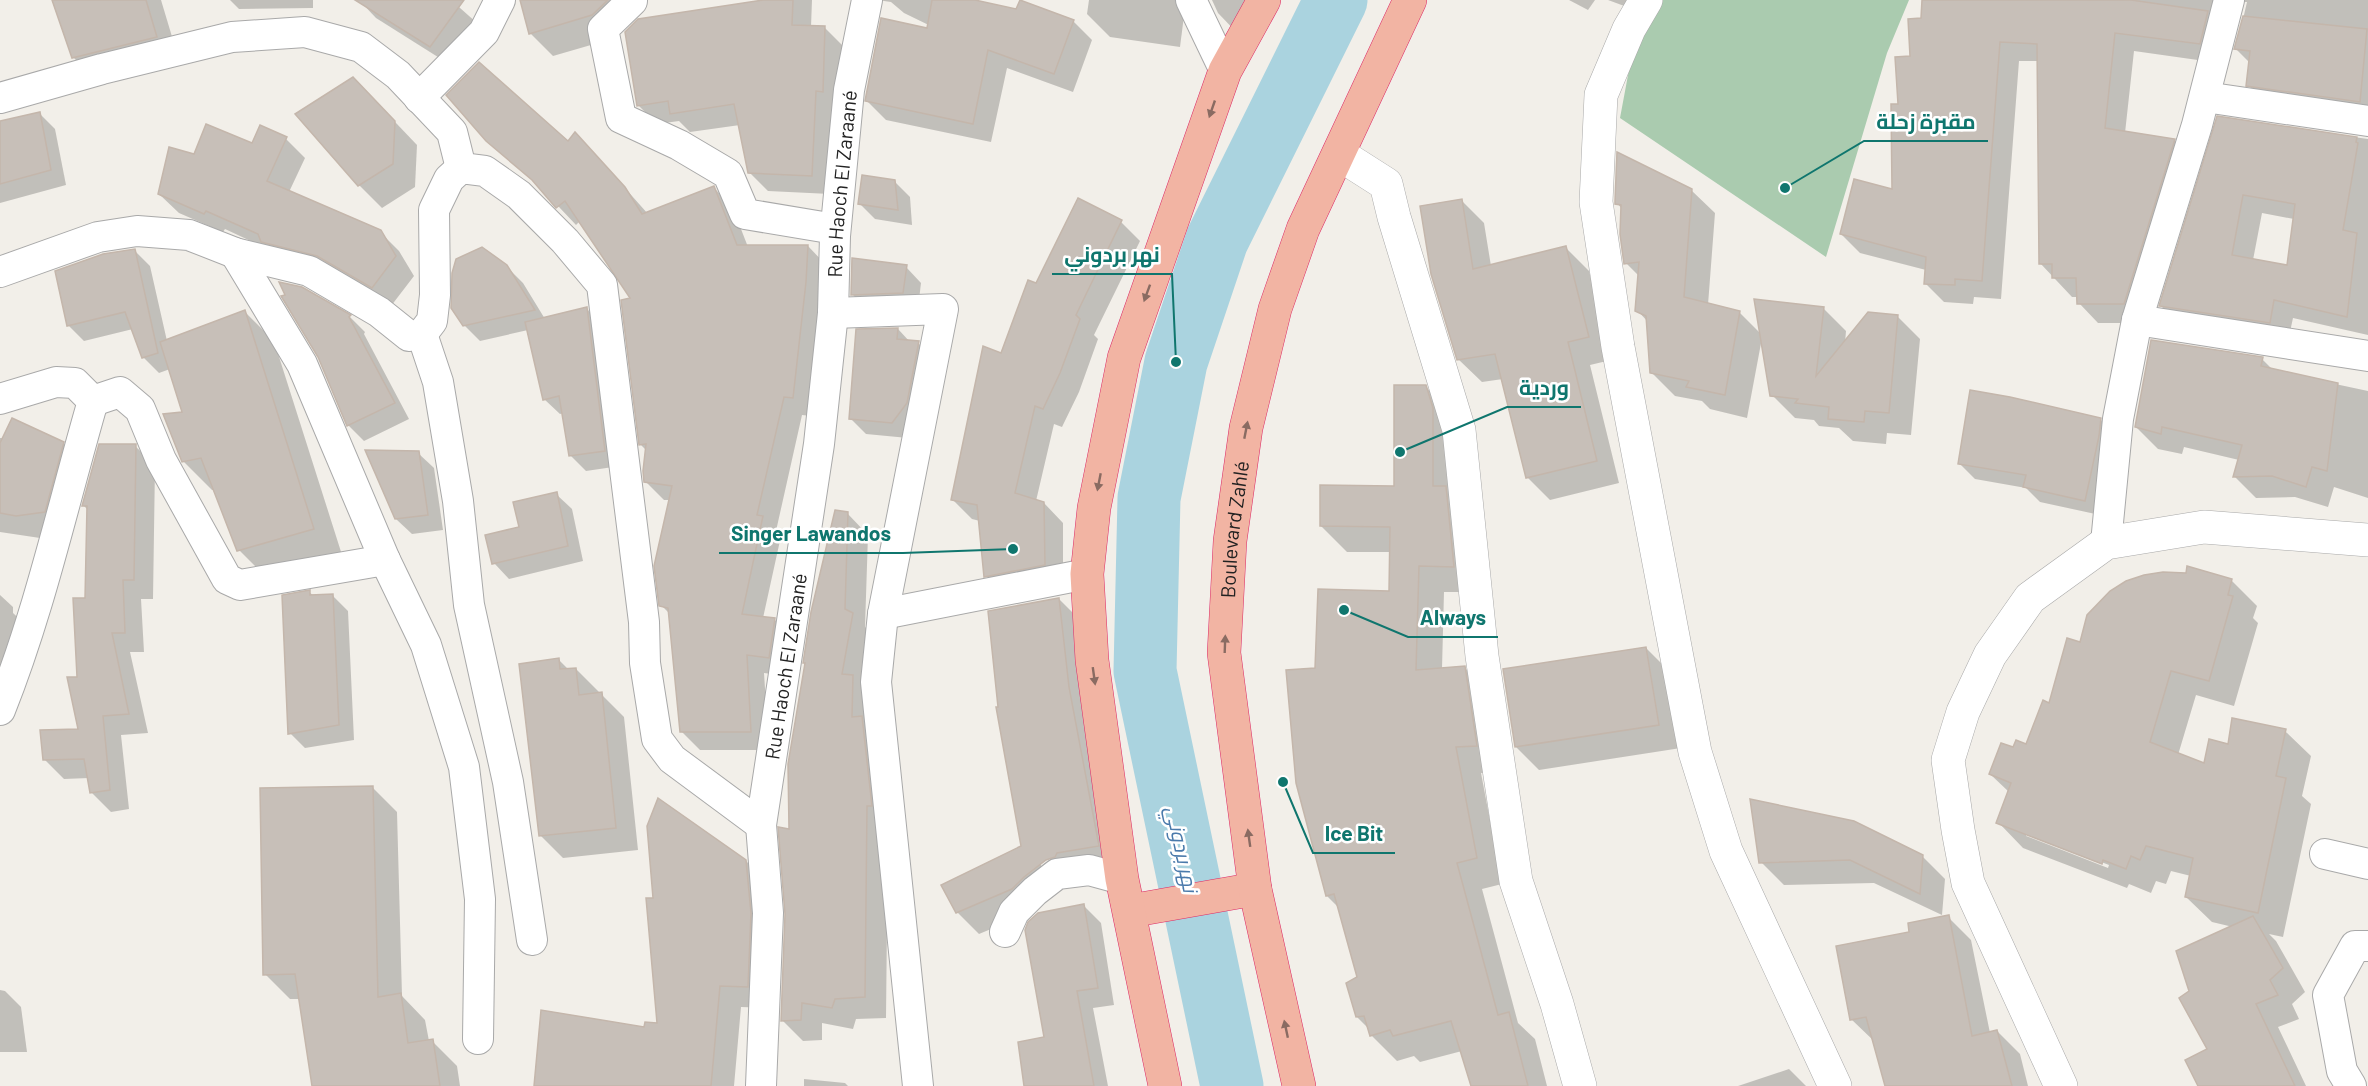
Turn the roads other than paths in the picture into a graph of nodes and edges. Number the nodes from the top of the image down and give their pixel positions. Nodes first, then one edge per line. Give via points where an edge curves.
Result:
1 (500, 0) edge
2 (633, 0) edge
3 (1191, 0) edge
4 (1264, 0) edge
5 (1410, 0) edge
6 (1646, 0) edge
7 (2229, 0) edge
8 (861, 2) edge
9 (1225, 71) junction
10 (2205, 97) junction
11 (0, 98) edge
12 (420, 98) junction
13 (2368, 121) edge
14 (1338, 154) junction
15 (461, 168) junction
16 (835, 229) junction
17 (235, 252) junction
18 (0, 272) edge
19 (833, 313) junction
20 (2137, 320) junction
21 (422, 334) junction
22 (2368, 356) edge
23 (0, 399) edge
24 (93, 401) junction
25 (2368, 534) edge
26 (2330, 537) junction
27 (2368, 540) edge
28 (2106, 543) junction
29 (385, 560) junction
30 (1087, 574) junction
31 (883, 614) junction
32 (0, 710) edge
33 (761, 825) junction
34 (2325, 854) dead end
35 (2368, 864) edge
36 (1122, 879) junction
37 (1256, 889) junction
38 (1130, 911) junction
39 (1005, 932) dead end
40 (532, 940) dead end
41 (2368, 946) edge
42 (478, 1039) dead end
43 (761, 1086) edge
44 (918, 1086) edge
45 (1165, 1086) edge
46 (1299, 1086) edge
47 (1580, 1086) edge
48 (1835, 1086) edge
49 (2061, 1086) edge
50 (2351, 1086) edge

1 - 12 street via 484,32
2 - 16 street via 603,28 621,118 728,174 745,214
3 - 9 street
4 - 9 highway
5 - 14 highway, Boulevard Zahlé
6 - 48 street via 1601,95 1596,202 1618,347 1695,753 1707,794 1726,851
7 - 10 street
8 - 16 street, Rue Haoch El Zaraané
9 -> 30 highway via 1124,358 1094,508
10 - 13 street
10 - 20 street
11 - 12 street via 232,37 305,32 361,47 398,75
12 - 15 street via 452,132
37 -> 14 highway, Boulevard Zahlé via 1224,653 1230,541 1246,428 1275,309 1303,229
14 - 47 street via 1386,184 1459,430 1482,656 1516,881
15 - 21 street via 449,179 434,210 435,295 432,321
15 - 33 street via 485,171 519,195 602,285 657,739 672,759
16 - 19 street, Rue Haoch El Zaraané
17 - 18 street via 189,235 138,231 98,237
17 - 21 street via 309,271 379,312 409,336
17 - 29 street via 302,364
19 - 31 street via 943,309
19 - 33 street, Rue Haoch El Zaraané via 819,444
20 - 22 street
20 - 28 street via 2118,419
21 - 40 street via 438,382 458,501 469,605 508,782
23 - 24 street via 56,382 75,383
24 - 29 street via 120,392 140,409 161,460 227,579 240,585
24 - 32 street via 44,579
25 - 26 street
26 - 27 street
26 - 28 street via 2204,527
28 - 49 street via 2030,598 1990,655 1963,712 1948,760 1968,883
29 - 42 street via 426,645 464,767 480,899
30 - 31 street
30 -> 36 highway via 1092,660
31 - 44 street via 876,682
33 - 43 street, Rue Haoch El Zaraané via 768,913
34 - 35 street
36 - 38 highway
36 - 39 street via 1089,870 1057,874 1014,912
37 - 38 highway
46 -> 37 highway, Boulevard Zahlé
38 - 45 highway
41 - 50 street via 2355,946 2328,995 2342,1071

